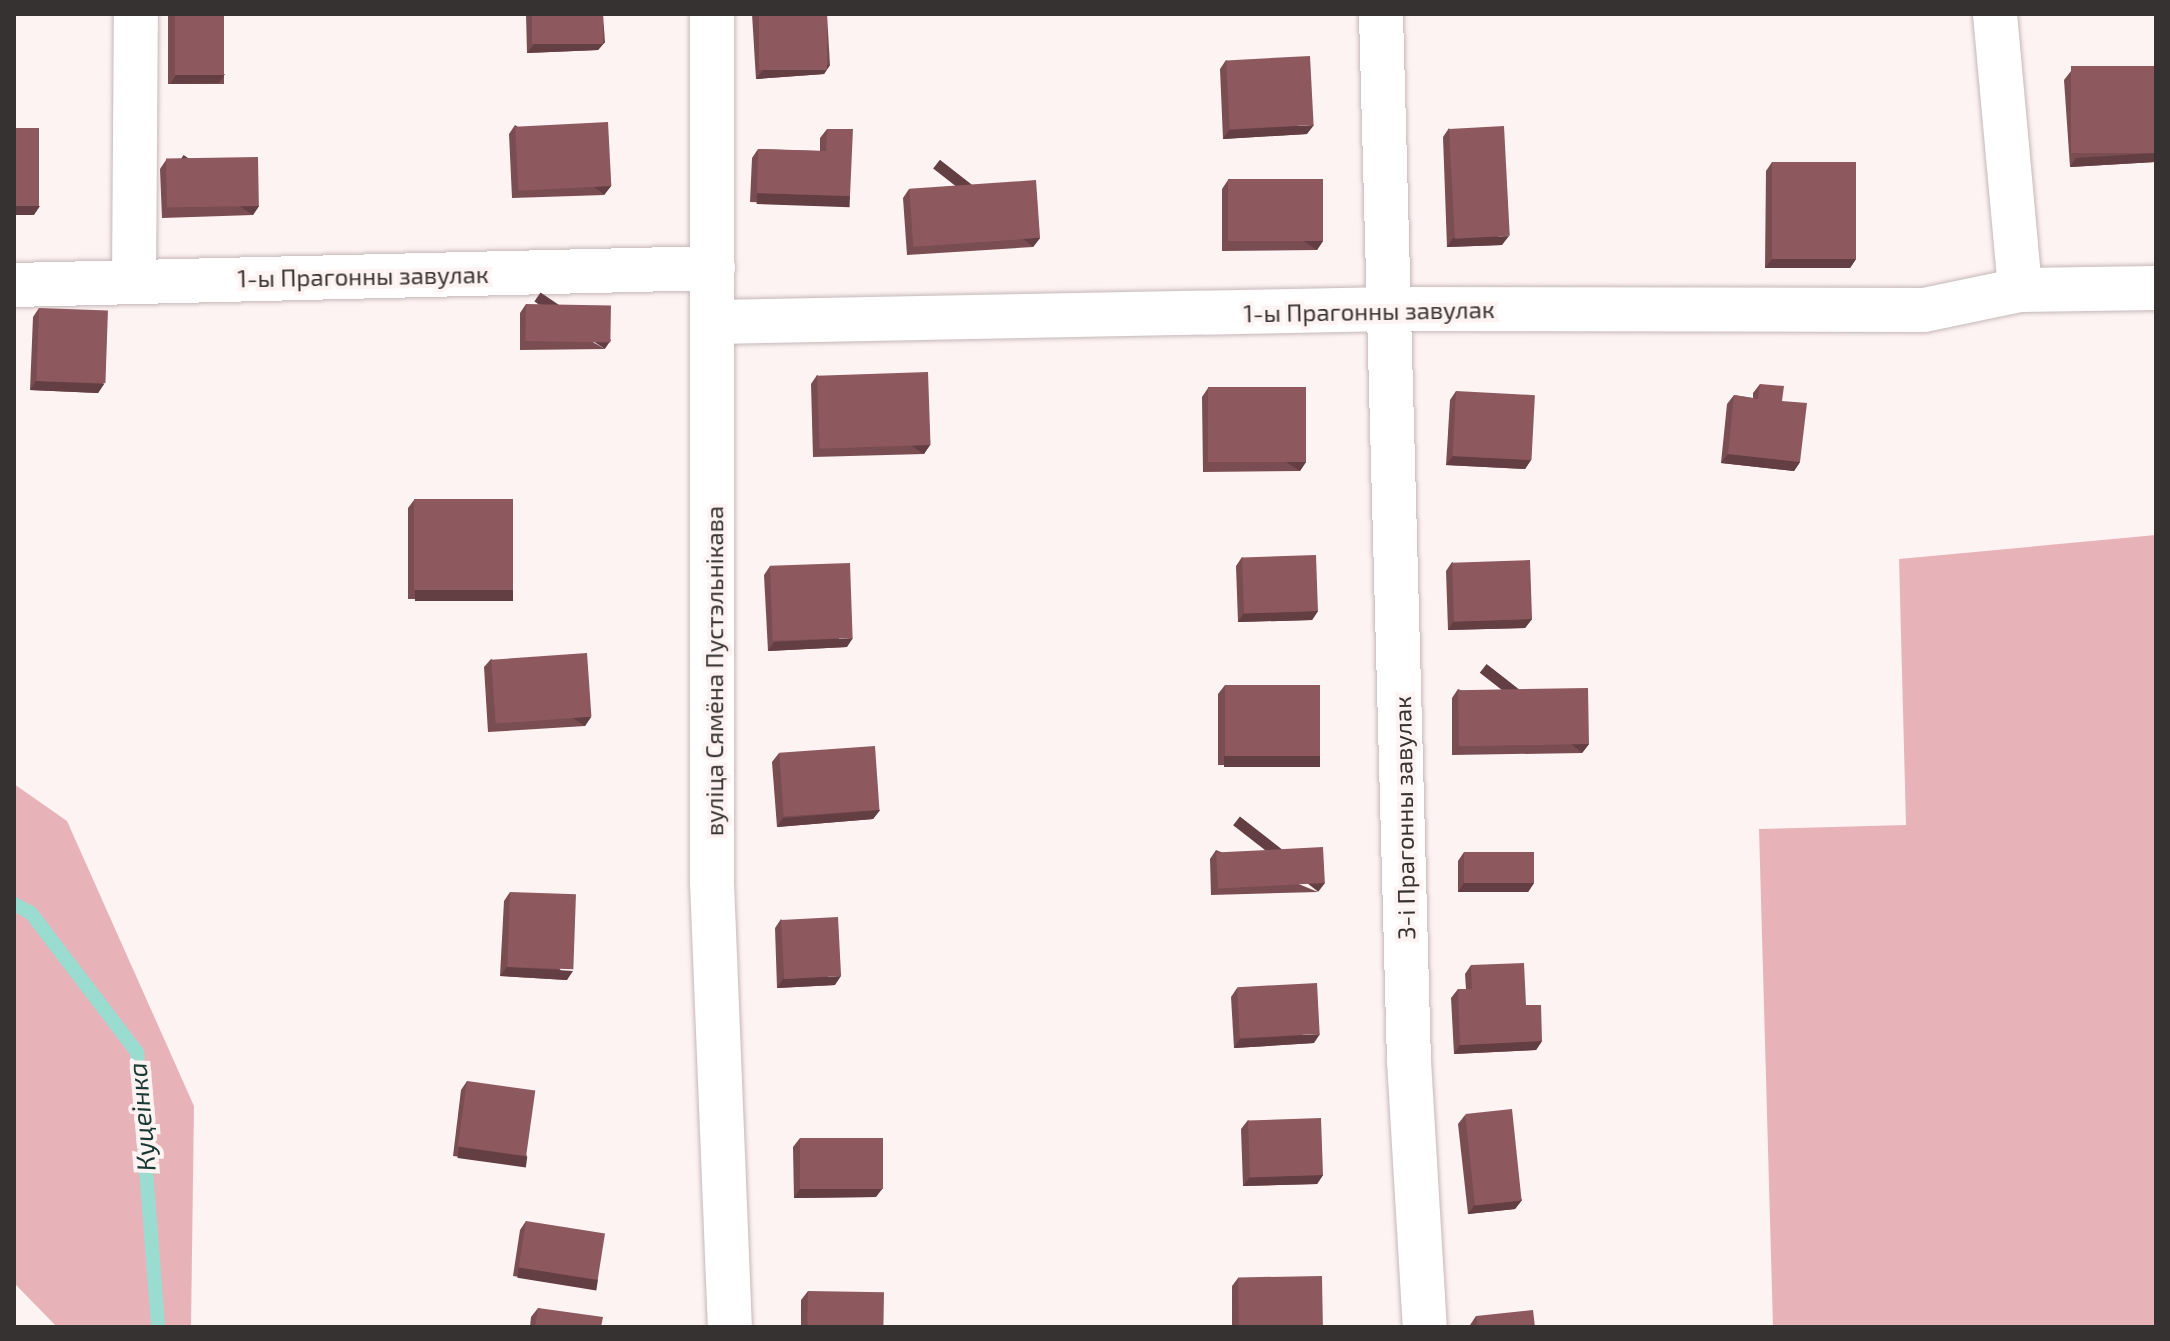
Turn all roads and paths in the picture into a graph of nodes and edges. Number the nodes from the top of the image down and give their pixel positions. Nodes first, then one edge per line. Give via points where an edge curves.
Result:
1 (136, 14) edge
2 (712, 14) edge
3 (1381, 14) edge
4 (1995, 14) edge
5 (713, 268) junction
6 (134, 281) junction
7 (14, 285) edge
8 (2156, 288) edge
9 (2020, 290) junction
10 (1393, 309) junction
11 (715, 322) junction
12 (730, 1327) edge
13 (1425, 1327) edge

1 - 6 street
2 - 5 street, вуліца Сямёна Пустэльнікава
3 - 10 street, 3-і Прагонны завулак
4 - 9 street
5 - 6 street, 1-ы Прагонны завулак
5 - 11 street, вуліца Сямёна Пустэльнікава
6 - 7 street, 1-ы Прагонны завулак
8 - 9 street, 1-ы Прагонны завулак
9 - 10 street, 1-ы Прагонны завулак via 1924,310
10 - 11 street, 1-ы Прагонны завулак
10 - 13 street, 3-і Прагонны завулак via 1409,1061
11 - 12 street, вуліца Сямёна Пустэльнікава via 712,882

